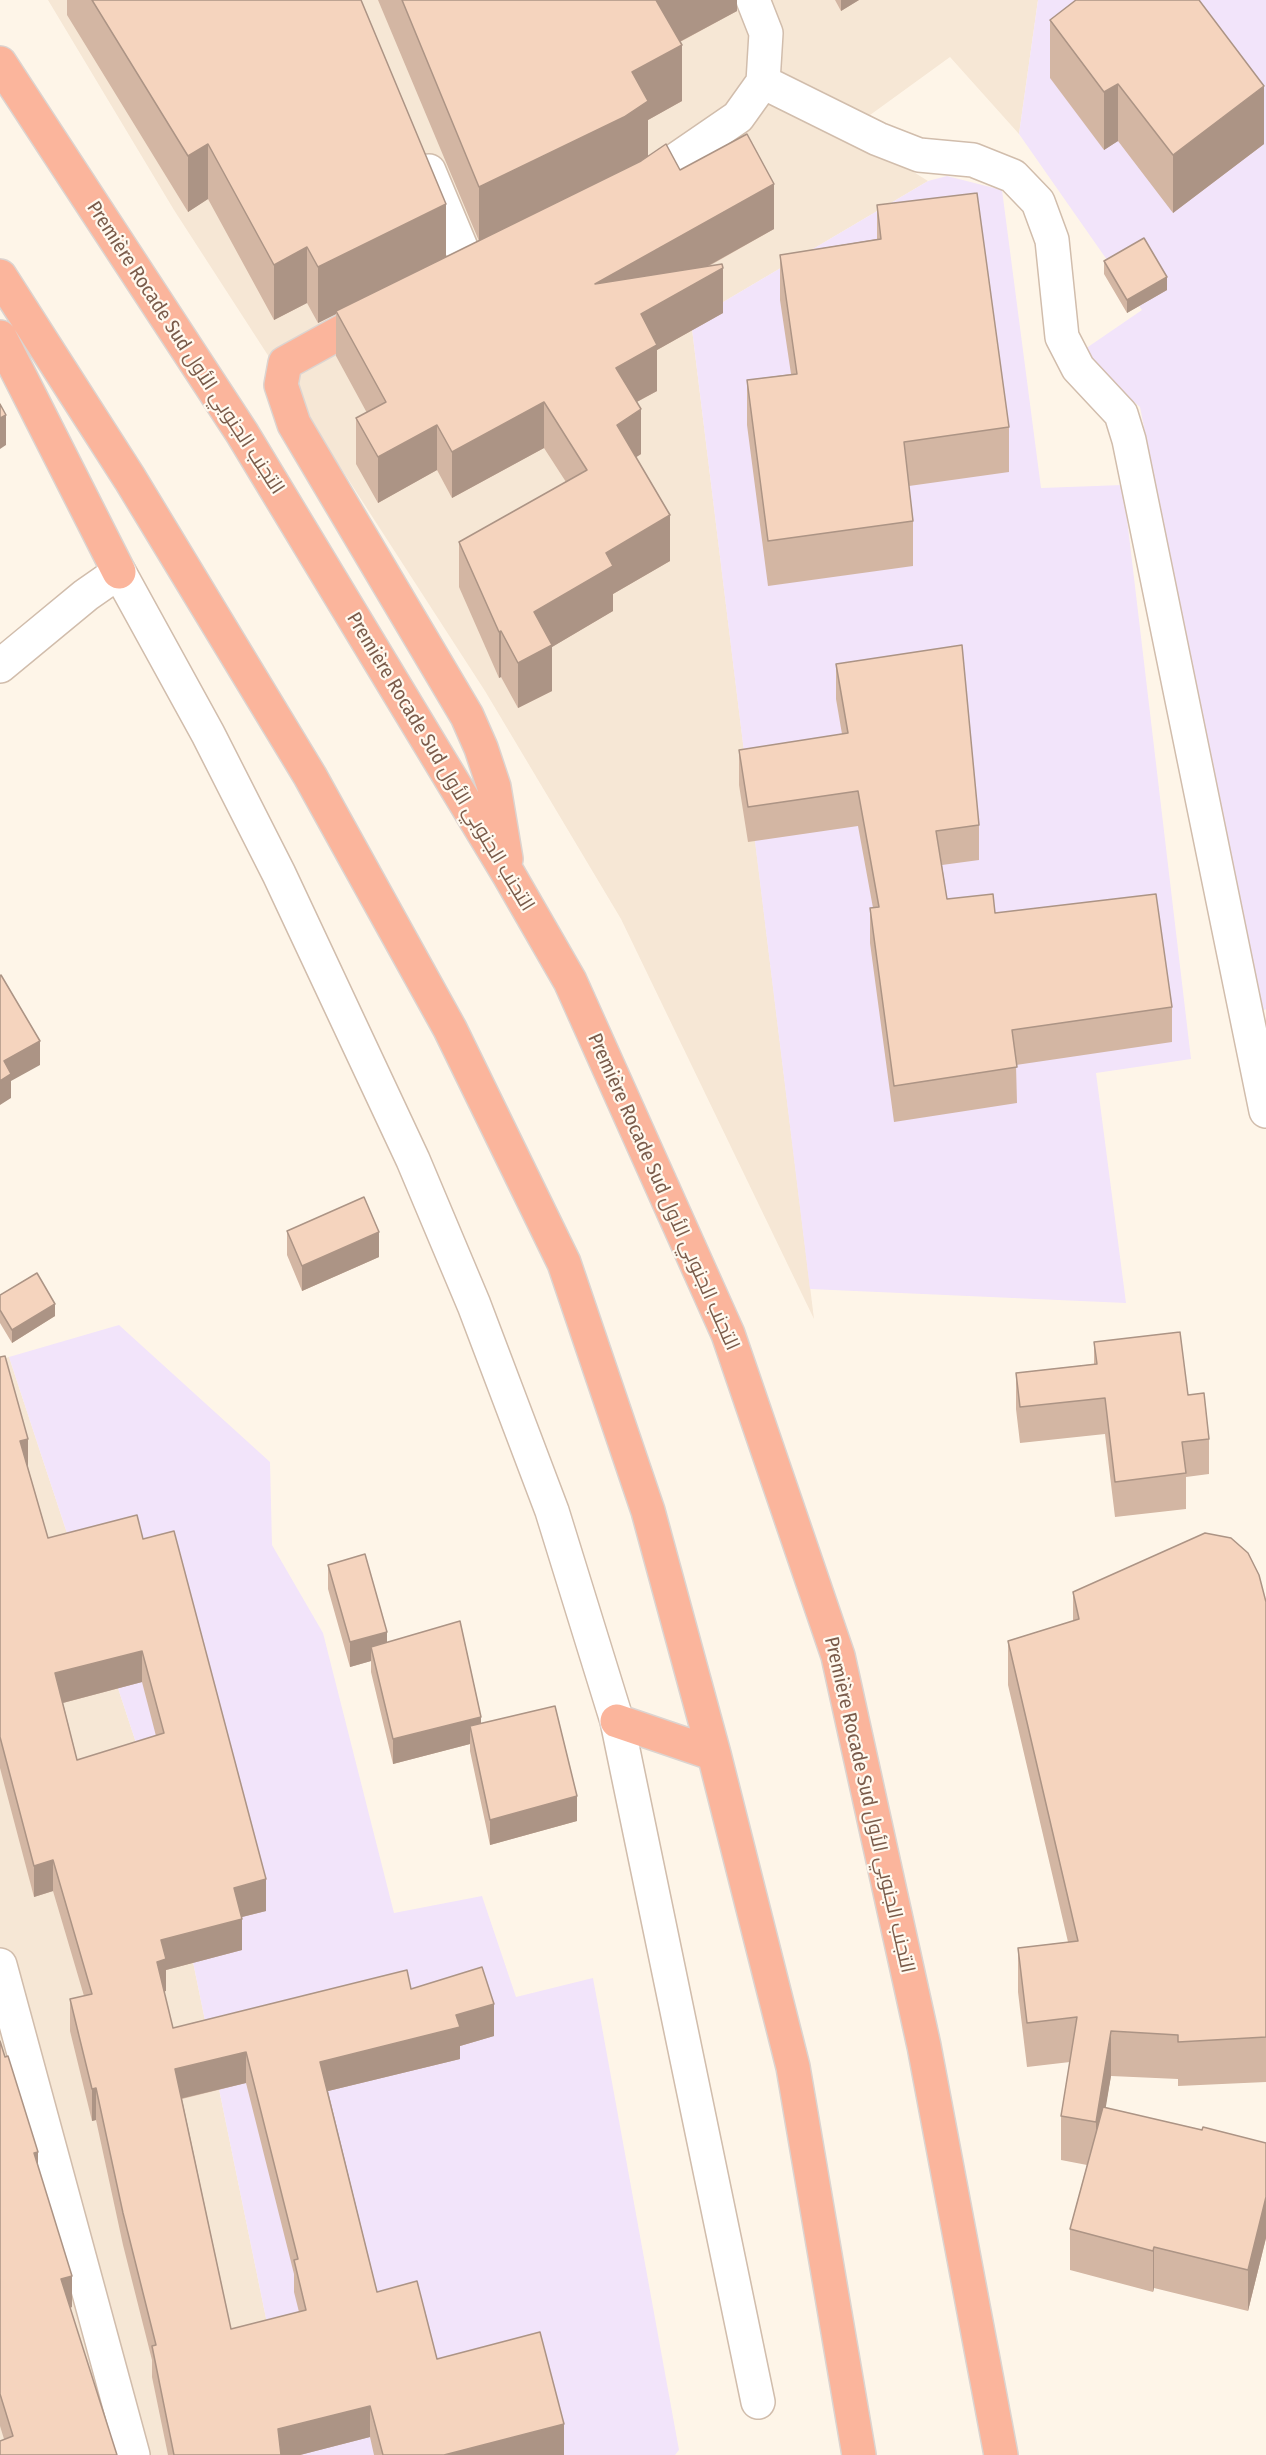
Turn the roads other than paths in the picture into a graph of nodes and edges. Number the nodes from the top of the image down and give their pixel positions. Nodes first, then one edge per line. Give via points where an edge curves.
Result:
1 (753, 0) edge
2 (0, 63) edge
3 (763, 82) junction
4 (416, 140) edge
5 (613, 199) edge
6 (501, 254) edge
7 (0, 276) edge
8 (362, 320) edge
9 (0, 337) edge
10 (119, 572) junction
11 (0, 666) edge
12 (509, 876) junction
13 (1266, 1112) edge
14 (616, 1721) junction
15 (714, 1754) junction
16 (0, 1965) edge
17 (758, 2402) dead end
18 (133, 2455) edge
19 (859, 2455) edge
20 (1001, 2455) edge

1 - 3 street via 766,33
2 - 12 highway, Première Rocade Sud التجنب الجنوبي الأول via 242,433
3 - 5 street via 738,117
3 - 13 street via 909,151 973,160 1013,176 1038,202 1052,240 1062,338 1078,368 1121,414 1129,440
4 - 6 street via 459,274
7 - 15 highway via 130,479 310,776 450,1029 564,1263 648,1511
8 - 12 highway via 285,363 281,385 294,424 468,717 494,787
9 - 10 highway
10 - 11 street
10 - 14 street via 279,874 413,1160 526,1439 586,1616
12 - 20 highway, Première Rocade Sud التجنب الجنوبي الأول via 570,981 728,1334 838,1656 924,2046
14 - 15 highway
14 - 17 street
15 - 19 highway via 793,2067
16 - 18 street

